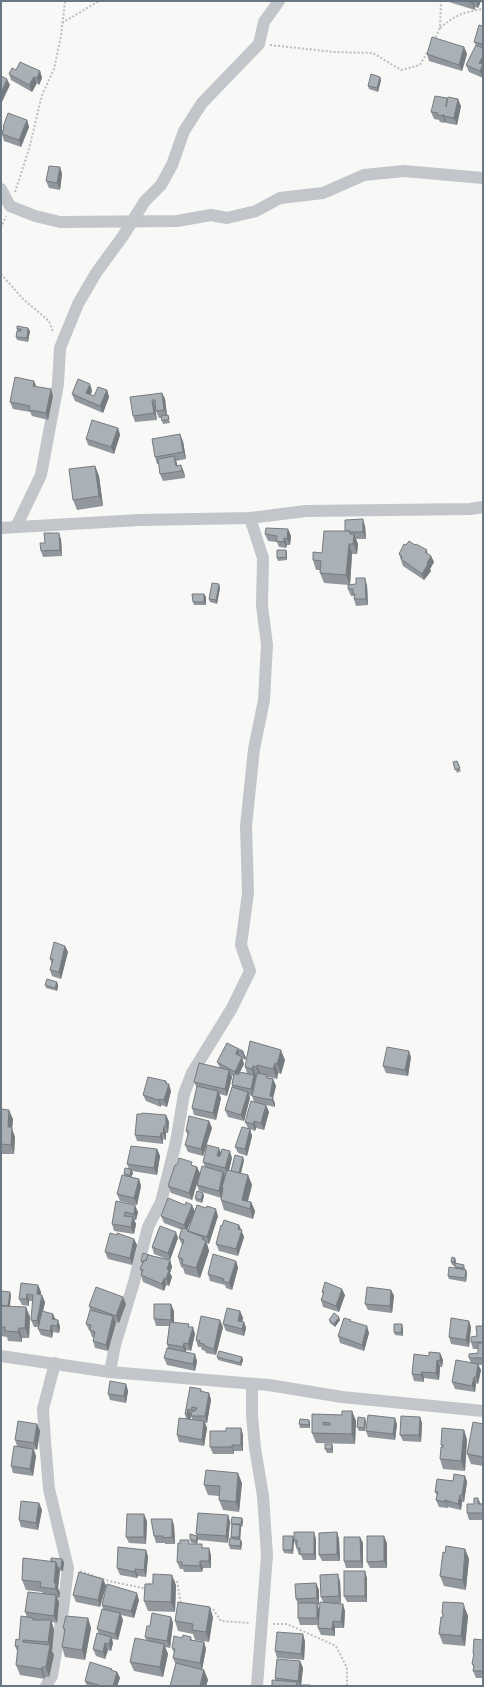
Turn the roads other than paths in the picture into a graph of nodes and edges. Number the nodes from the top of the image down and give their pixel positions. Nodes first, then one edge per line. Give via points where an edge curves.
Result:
1 (278, 1) edge
2 (483, 178) edge
3 (1, 189) edge
4 (130, 223) junction
5 (483, 507) edge
6 (250, 518) junction
7 (16, 527) junction
8 (1, 528) edge
9 (1, 1356) edge
10 (55, 1364) junction
11 (110, 1372) junction
12 (252, 1384) junction
13 (483, 1412) edge
14 (46, 1686) edge
15 (257, 1686) edge

1 - 4 street via 264,22 259,44 202,103 184,131 172,165 161,185
2 - 4 street via 404,171 364,175 323,193 280,198 256,211 227,218 211,216 177,221
3 - 4 street via 10,206 35,216 60,222
4 - 7 street via 78,304 60,348 58,384 41,475
5 - 6 street via 306,511
6 - 7 street via 140,520
6 - 11 street via 263,558 262,606 267,645 264,700 254,748 246,826 248,893 241,945 250,971 232,1008 192,1073 184,1094 176,1142 160,1202 148,1226
7 - 8 street
9 - 10 street
10 - 11 street
10 - 14 street via 43,1409 45,1441 49,1489 68,1568 64,1610 52,1676
11 - 12 street
12 - 13 street via 342,1397
12 - 15 street via 252,1416 263,1496 267,1555

